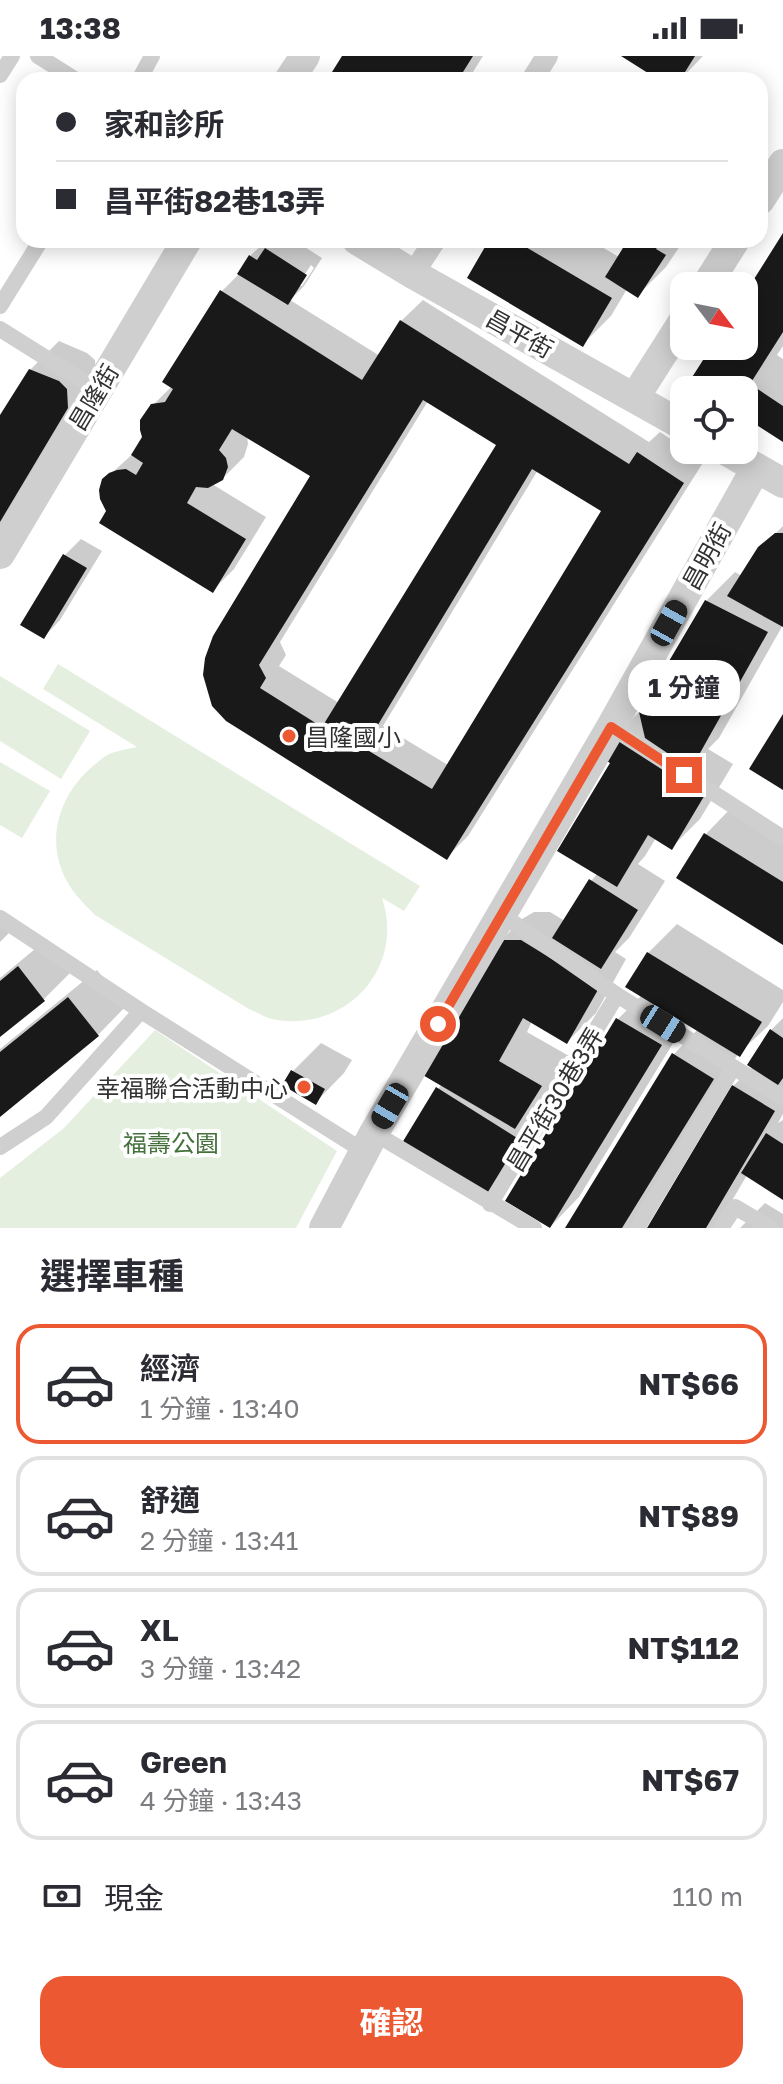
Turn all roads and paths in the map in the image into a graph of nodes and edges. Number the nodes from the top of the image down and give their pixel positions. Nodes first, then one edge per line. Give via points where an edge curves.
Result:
1 (12, 56) edge
2 (38, 56) edge
3 (63, 72) edge
4 (0, 75) edge
5 (783, 164) edge
6 (768, 187) edge
7 (36, 248) edge
8 (182, 248) edge
9 (370, 248) edge
10 (430, 248) edge
11 (730, 248) edge
12 (715, 272) edge
13 (413, 274) junction
14 (0, 306) edge
15 (0, 329) edge
16 (670, 342) edge
17 (97, 390) junction
18 (635, 397) junction
19 (670, 418) edge
20 (749, 464) edge
21 (756, 468) junction
22 (783, 483) edge
23 (0, 554) edge
24 (611, 727) junction
25 (783, 838) edge
26 (501, 914) junction
27 (0, 918) edge
28 (617, 995) junction
29 (141, 1011) junction
30 (733, 1068) junction
31 (783, 1098) edge
32 (370, 1143) junction
33 (0, 1147) edge
34 (490, 1204) junction
35 (324, 1228) edge
36 (534, 1228) edge
37 (637, 1228) edge
38 (721, 1228) edge
39 (771, 1228) edge

1 - 4 lane
2 - 3 lane
5 - 6 street
7 - 14 lane
8 - 17 street, 昌隆街
9 - 13 street, 昌平街
10 - 13 street
11 - 12 street
13 - 18 street, 昌平街
15 - 17 lane
16 - 18 street
17 - 23 street, 昌隆街
18 - 19 street, 昌平街
20 - 21 street
21 - 22 street
21 - 24 street, 昌明街
24 - 25 lane
24 - 26 street, 昌明街
26 - 28 lane
26 - 32 street, 昌明街
27 - 29 lane
28 - 30 lane
28 - 34 lane, 昌平街30巷3弄
29 - 32 lane
29 - 33 lane via 46,1117
30 - 31 lane
30 - 37 lane
32 - 34 lane
32 - 35 street, 昌明街
34 - 36 lane
38 - 39 lane via 735,1207

